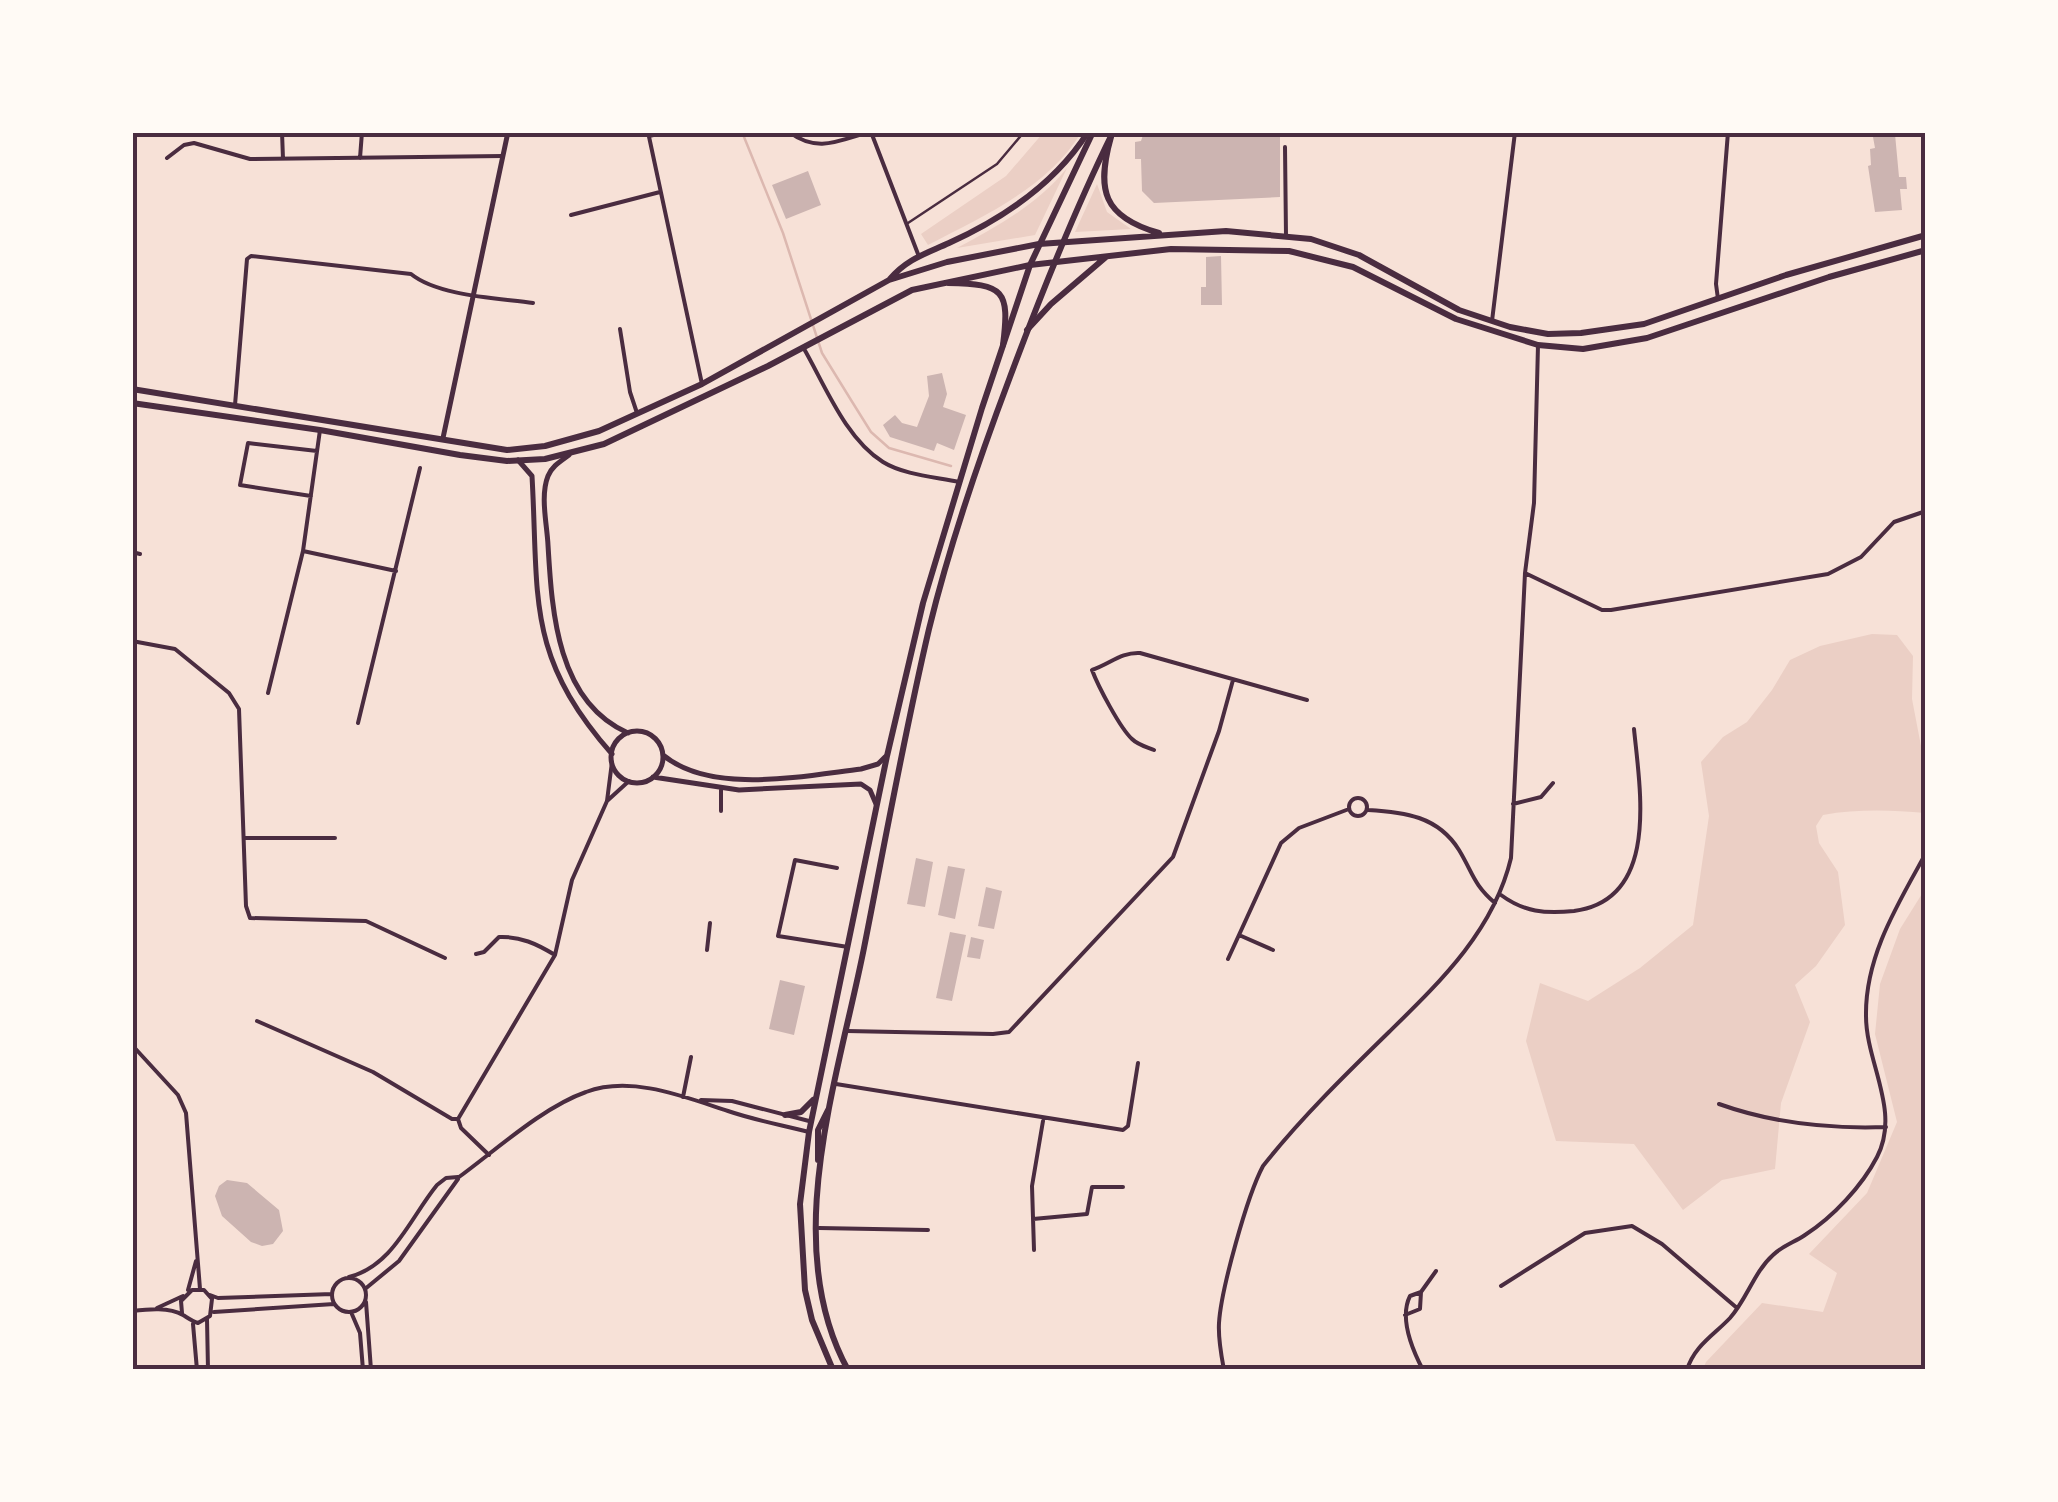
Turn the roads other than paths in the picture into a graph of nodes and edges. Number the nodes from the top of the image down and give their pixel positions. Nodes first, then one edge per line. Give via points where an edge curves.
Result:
1 (282, 132) edge
2 (362, 132) edge
3 (508, 132) edge
4 (667, 132) edge
5 (789, 132) edge
6 (1024, 132) edge
7 (1091, 132) edge
8 (1515, 132) edge
9 (1728, 132) edge
10 (867, 133) edge
11 (648, 134) edge
12 (1112, 135) edge
13 (1285, 147) dead end
14 (503, 156) junction
15 (167, 158) dead end
16 (284, 158) junction
17 (360, 158) junction
18 (660, 192) junction
19 (571, 215) dead end
20 (906, 225) junction
21 (1166, 235) junction
22 (1926, 235) edge
23 (1286, 236) junction
24 (1064, 240) junction
25 (1039, 244) junction
26 (1926, 250) edge
27 (918, 254) junction
28 (1107, 256) junction
29 (1055, 262) junction
30 (1030, 265) junction
31 (889, 280) junction
32 (934, 283) junction
33 (473, 294) junction
34 (1718, 299) junction
35 (533, 302) dead end
36 (1492, 320) junction
37 (620, 329) dead end
38 (1028, 330) junction
39 (1538, 345) junction
40 (806, 346) junction
41 (1003, 346) junction
42 (702, 384) junction
43 (132, 389) edge
44 (132, 403) edge
45 (234, 405) junction
46 (636, 414) junction
47 (320, 430) junction
48 (442, 438) junction
49 (317, 451) junction
50 (572, 453) junction
51 (518, 460) junction
52 (420, 468) dead end
53 (959, 482) junction
54 (311, 496) junction
55 (1926, 511) edge
56 (303, 551) junction
57 (132, 552) edge
58 (140, 554) dead end
59 (396, 571) junction
60 (1525, 573) junction
61 (132, 641) edge
62 (1233, 680) junction
63 (268, 694) dead end
64 (1307, 700) dead end
65 (358, 723) dead end
66 (1634, 729) dead end
67 (628, 732) junction
68 (1154, 750) dead end
69 (662, 755) junction
70 (887, 756) junction
71 (612, 758) junction
72 (653, 777) junction
73 (629, 781) junction
74 (1554, 783) dead end
75 (721, 790) junction
76 (606, 801) junction
77 (1513, 804) junction
78 (876, 806) junction
79 (1349, 808) junction
80 (1368, 810) junction
81 (721, 811) dead end
82 (244, 838) junction
83 (335, 838) dead end
84 (1926, 853) edge
85 (837, 868) dead end
86 (1501, 895) junction
87 (1496, 904) junction
88 (710, 923) dead end
89 (1239, 935) junction
90 (848, 948) junction
91 (706, 950) dead end
92 (1272, 950) dead end
93 (476, 954) dead end
94 (554, 955) junction
95 (446, 958) dead end
96 (1228, 959) dead end
97 (257, 1021) dead end
98 (847, 1031) junction
99 (132, 1044) edge
100 (691, 1057) dead end
101 (1138, 1063) dead end
102 (835, 1084) junction
103 (817, 1095) junction
104 (682, 1097) junction
105 (832, 1099) junction
106 (696, 1100) junction
107 (732, 1101) junction
108 (1719, 1104) dead end
109 (730, 1112) junction
110 (785, 1115) junction
111 (1043, 1118) junction
112 (458, 1119) junction
113 (811, 1122) junction
114 (1886, 1127) junction
115 (814, 1131) junction
116 (489, 1156) junction
117 (819, 1175) junction
118 (459, 1177) junction
119 (1123, 1187) dead end
120 (1033, 1219) junction
121 (814, 1228) junction
122 (928, 1230) dead end
123 (1034, 1250) dead end
124 (196, 1256) junction
125 (1436, 1271) dead end
126 (349, 1278) junction
127 (1501, 1286) dead end
128 (200, 1289) junction
129 (365, 1289) junction
130 (1421, 1292) junction
131 (186, 1294) junction
132 (332, 1294) junction
133 (210, 1295) junction
134 (366, 1297) junction
135 (334, 1304) junction
136 (157, 1308) junction
137 (1737, 1308) junction
138 (132, 1311) edge
139 (212, 1312) junction
140 (351, 1312) junction
141 (182, 1313) junction
142 (1405, 1315) junction
143 (207, 1319) junction
144 (193, 1322) junction
145 (197, 1370) edge
146 (208, 1370) edge
147 (363, 1370) edge
148 (371, 1370) edge
149 (833, 1370) edge
150 (848, 1370) edge
151 (1224, 1370) edge
152 (1422, 1370) edge
153 (1687, 1370) edge

1 - 16 street
2 - 17 street
3 - 14 street
4 - 11 street
5 - 10 street via 814,145
6 - 20 lane via 997,164
7 - 25 main road
7 - 27 main road via 1017,206
8 - 36 street
9 - 34 street
10 - 20 street
11 - 18 street
12 - 21 main road via 1102,182 1112,206 1131,222
12 - 24 main road
13 - 23 street
14 - 17 street
14 - 33 street
15 - 16 street via 194,143 250,160
16 - 17 street
18 - 19 street
18 - 42 street
20 - 27 street
21 - 23 main road
21 - 24 main road
22 - 34 main road
23 - 36 main road via 1359,254 1459,310
24 - 25 main road
24 - 29 main road
25 - 30 main road
25 - 31 main road via 934,264
26 - 39 main road via 1647,338 1583,348
27 - 31 main road
28 - 29 main road
28 - 38 main road
28 - 39 main road via 1243,248 1326,258 1456,319
29 - 30 main road
29 - 38 main road
30 - 32 main road
30 - 41 main road
31 - 42 main road
32 - 40 main road via 890,299
32 - 41 main road via 996,290 1007,311
33 - 35 street
33 - 45 street via 410,274 251,256
33 - 48 street
34 - 36 main road via 1644,324 1581,333 1548,334
37 - 46 street
38 - 98 main road via 979,460 930,628
39 - 60 street via 1534,503
40 - 50 main road via 604,444
40 - 53 street via 853,432 886,464
41 - 53 main road
42 - 46 main road
43 - 45 main road
44 - 47 main road
45 - 48 main road
46 - 48 main road via 544,446 508,450
47 - 49 street
47 - 51 main road
49 - 54 street
49 - 54 street via 248,443 240,485
50 - 51 main road
50 - 67 street via 551,470 545,492 554,620 588,702
51 - 71 street via 532,476 546,648 566,694
52 - 59 street
53 - 70 main road
54 - 56 street
55 - 60 street via 1894,522 1860,557 1828,574 1611,610
56 - 59 street
56 - 63 street
57 - 58 street
59 - 65 street
60 - 77 street
61 - 82 street via 175,649 235,700
62 - 64 street
62 - 68 street via 1140,652 1123,653 1092,670 1128,736
62 - 98 street via 1173,857 1009,1032
66 - 86 street via 1639,838 1629,874 1613,895 1598,905 1556,913 1527,910
67 - 69 street via 656,739
67 - 71 street
69 - 70 street via 694,774 740,779 861,769
69 - 72 street
70 - 78 main road
71 - 73 street
71 - 76 street
72 - 73 street
72 - 75 street
73 - 76 street
74 - 77 street via 1541,796
75 - 78 street via 861,784
75 - 81 street
76 - 94 street via 572,880
77 - 86 street via 1511,858
78 - 90 main road
79 - 80 street via 1356,816
79 - 80 street via 1361,798
79 - 89 street via 1299,828 1281,843
80 - 87 street via 1414,815 1444,830 1477,888
82 - 83 street
82 - 95 street via 250,918 366,921
84 - 114 street via 1889,920 1867,991 1868,1041
85 - 90 street via 795,860 778,936
86 - 87 street
87 - 151 street via 1465,952 1263,1166 1222,1304
88 - 91 street
89 - 92 street
89 - 96 street
90 - 103 main road
93 - 94 street via 508,936
94 - 112 street
97 - 112 street
98 - 102 main road
99 - 124 street via 186,1113
100 - 104 street
101 - 111 street via 1123,1130
102 - 105 main road
102 - 111 street
103 - 110 main road via 801,1112
103 - 113 main road
104 - 106 street
104 - 116 street via 626,1085 584,1092
105 - 115 main road
105 - 117 main road
106 - 107 street
106 - 109 street
107 - 109 street via 726,1104
107 - 110 street
108 - 114 street via 1778,1120
109 - 115 street
110 - 113 street
111 - 120 street
112 - 116 street
113 - 115 main road
114 - 137 street via 1877,1158 1857,1186 1824,1222 1774,1253
115 - 117 main road
115 - 149 main road via 800,1204 801,1264 812,1320
116 - 118 street
117 - 121 main road
118 - 126 street via 437,1185 380,1264
118 - 129 street via 400,1261
119 - 120 street via 1092,1188 1086,1214
120 - 123 street
121 - 122 street
121 - 150 main road via 821,1298
124 - 128 street
124 - 131 street
125 - 130 street
126 - 129 street
126 - 132 street via 337,1282
127 - 137 street via 1585,1233 1632,1226
128 - 131 street
128 - 133 street
129 - 134 street
130 - 142 street via 1410,1296
130 - 142 street via 1420,1308
131 - 136 street
131 - 141 street
132 - 133 street
132 - 135 street
133 - 139 street
134 - 140 street
134 - 148 street
135 - 139 street
135 - 140 street
136 - 138 street
136 - 141 street
137 - 153 street via 1696,1350
139 - 143 street
140 - 147 street
141 - 144 street
142 - 152 street
143 - 144 street
143 - 146 street
144 - 145 street

